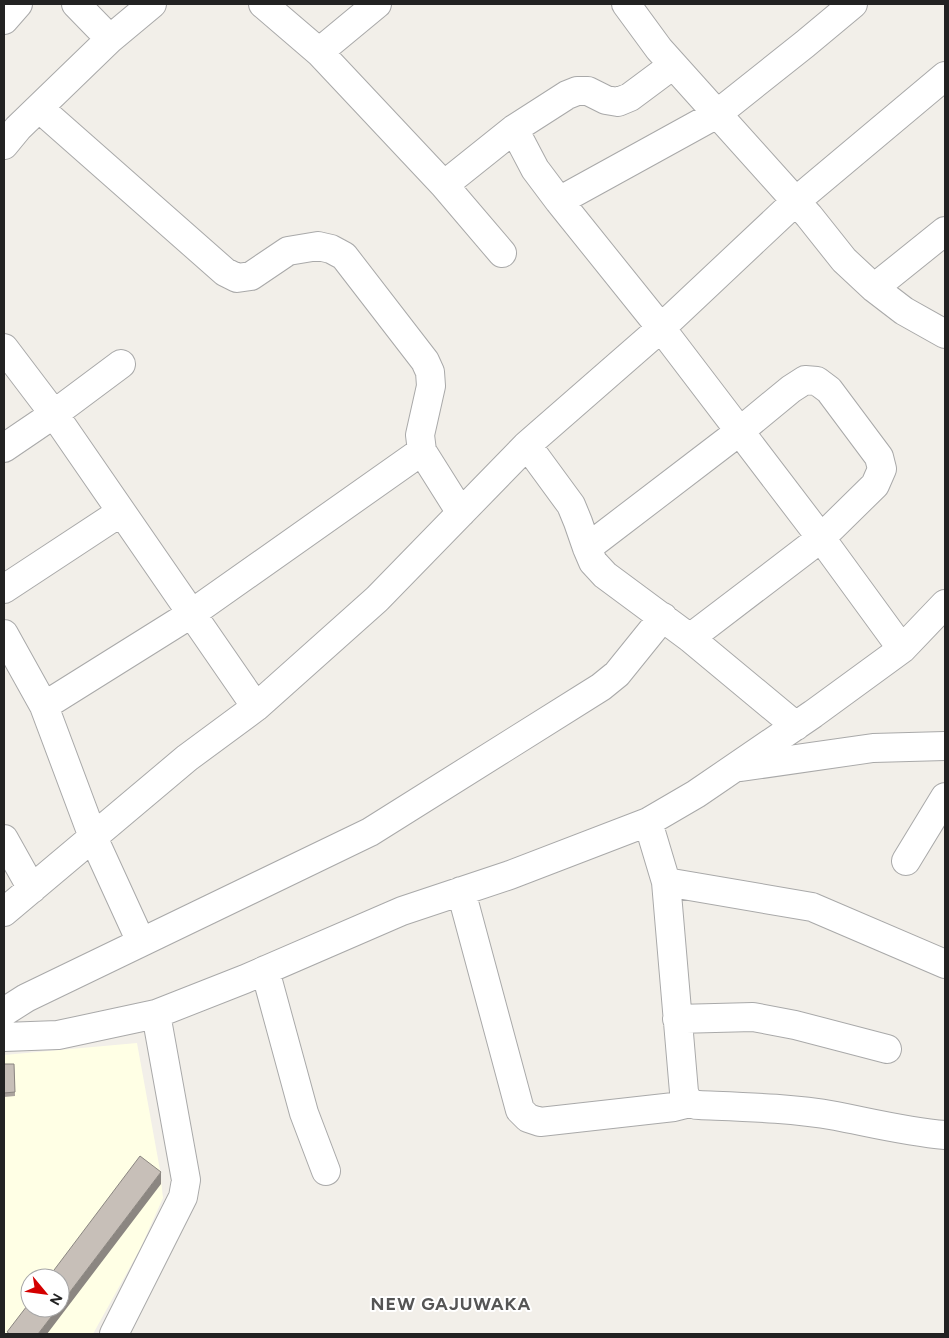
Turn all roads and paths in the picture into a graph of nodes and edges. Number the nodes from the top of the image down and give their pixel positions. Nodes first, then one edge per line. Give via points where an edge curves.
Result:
1 (18, 4) edge
2 (76, 4) edge
3 (152, 4) edge
4 (263, 4) edge
5 (377, 4) edge
6 (626, 4) edge
7 (853, 4) edge
8 (4, 20) edge
9 (110, 39) junction
10 (319, 52) junction
11 (673, 65) junction
12 (945, 76) edge
13 (39, 108) junction
14 (717, 114) junction
15 (514, 130) junction
16 (4, 145) edge
17 (444, 185) junction
18 (558, 201) junction
19 (796, 202) junction
20 (945, 231) edge
21 (502, 253) dead end
22 (874, 288) junction
23 (661, 328) junction
24 (945, 334) edge
25 (4, 348) edge
26 (121, 364) dead end
27 (54, 414) junction
28 (740, 431) junction
29 (527, 445) junction
30 (4, 448) edge
31 (422, 451) junction
32 (121, 512) junction
33 (460, 513) junction
34 (821, 538) junction
35 (587, 548) junction
36 (4, 589) edge
37 (945, 604) edge
38 (191, 614) junction
39 (663, 617) junction
40 (4, 634) edge
41 (690, 638) junction
42 (902, 649) junction
43 (44, 706) junction
44 (256, 708) junction
45 (796, 726) junction
46 (945, 746) edge
47 (735, 767) junction
48 (945, 797) edge
49 (648, 822) junction
50 (93, 837) junction
51 (4, 839) edge
52 (906, 861) dead end
53 (666, 882) junction
54 (32, 889) junction
55 (461, 892) junction
56 (4, 912) edge
57 (141, 942) junction
58 (945, 964) edge
59 (265, 970) junction
60 (4, 1012) edge
61 (156, 1014) junction
62 (677, 1018) junction
63 (4, 1037) edge
64 (887, 1049) dead end
65 (690, 1103) junction
66 (945, 1135) edge
67 (326, 1171) dead end
68 (114, 1334) edge

1 - 8 street
2 - 9 street
3 - 9 street
4 - 10 street
5 - 10 street
6 - 11 street
7 - 14 street
9 - 13 street
10 - 17 street
11 - 14 street
11 - 15 street via 630,97 618,102 588,91 578,91
12 - 19 street
13 - 16 street
13 - 31 street via 225,272 237,278 251,276 288,251 318,246 344,256 425,361 430,372 431,386 420,436
14 - 18 street
14 - 19 street
15 - 17 street
15 - 18 street via 535,169
17 - 21 street
18 - 23 street
19 - 22 street via 844,260
19 - 23 street
20 - 22 street
22 - 24 street via 904,311
23 - 28 street
23 - 29 street
25 - 27 street
26 - 27 street
27 - 30 street
27 - 32 street
28 - 34 street
28 - 34 street via 798,384 805,380 817,381 829,390 871,445 882,469 875,485
28 - 35 street
29 - 33 street
29 - 35 street via 571,505
31 - 33 street
31 - 38 street
32 - 36 street
32 - 38 street
33 - 44 street via 377,599
34 - 41 street
34 - 42 street
35 - 39 street via 593,562 605,575
37 - 42 street
38 - 43 street
38 - 44 street
39 - 41 street
39 - 57 street via 617,674 601,687 370,832
40 - 43 street
41 - 45 street
42 - 45 street
43 - 50 street
44 - 50 street via 187,758
45 - 47 street
46 - 47 street via 872,748
47 - 49 street
48 - 52 street
49 - 53 street
49 - 55 street
50 - 54 street
50 - 57 street
51 - 54 street
53 - 58 street via 812,907
53 - 62 street
54 - 56 street
55 - 59 street via 402,911
55 - 65 street via 520,1110 528,1118 540,1122 674,1108
57 - 60 street
59 - 61 street
59 - 67 street via 304,1113
61 - 63 street via 58,1035
61 - 68 street via 186,1180 184,1197
62 - 64 street via 753,1017
62 - 65 street via 684,1092
65 - 66 street via 779,1108

